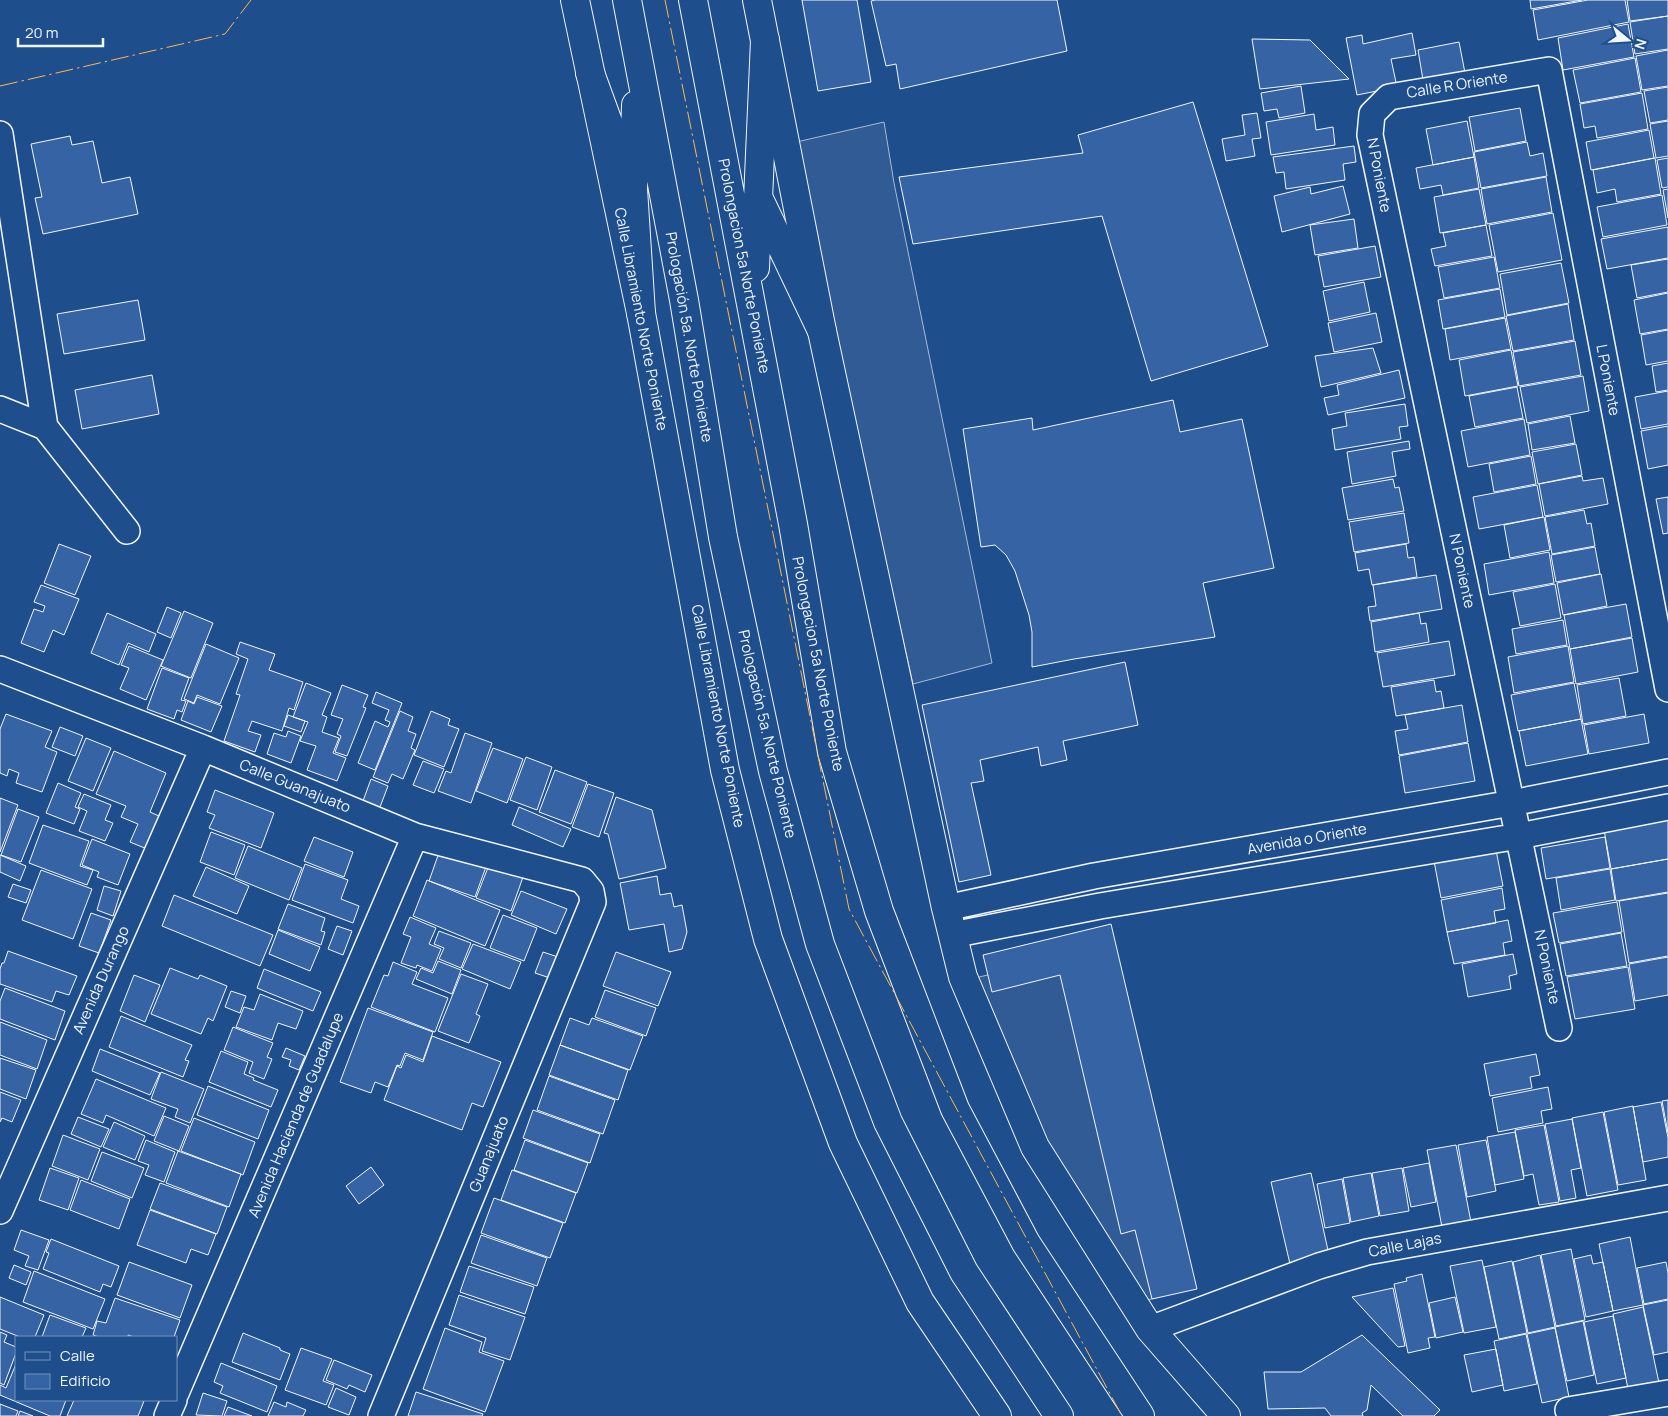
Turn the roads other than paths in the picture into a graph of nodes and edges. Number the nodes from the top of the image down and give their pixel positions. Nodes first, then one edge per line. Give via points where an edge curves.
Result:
1 (575, 0) edge
2 (626, 0) edge
3 (693, 0) edge
4 (757, 0) edge
5 (765, 40) junction
6 (638, 56) junction
7 (1549, 70) joint
8 (590, 72) junction
9 (712, 99) junction
10 (1372, 114) joint
11 (0, 134) edge
12 (633, 189) junction
13 (758, 196) junction
14 (684, 300) junction
15 (642, 313) junction
16 (753, 314) junction
17 (822, 331) junction
18 (0, 409) edge
19 (45, 427) junction
20 (128, 531) dead end
21 (0, 668) edge
22 (1668, 690) edge
23 (203, 748) junction
24 (1668, 772) edge
25 (1512, 803) junction
26 (1668, 807) edge
27 (415, 836) junction
28 (1519, 836) junction
29 (591, 891) joint
30 (946, 908) junction
31 (952, 935) junction
32 (1559, 1028) dead end
33 (1668, 1198) edge
34 (0, 1211) edge
35 (1150, 1328) junction
36 (178, 1389) edge
37 (1668, 1393) edge
38 (174, 1401) edge
39 (1568, 1410) dead end
40 (167, 1416) edge
41 (380, 1416) edge
42 (997, 1416) edge
43 (1059, 1416) edge
44 (1140, 1416) edge
45 (1226, 1416) edge

1 - 8 main road, Calle Libramiento Norte Poniente
2 - 6 main road, Prologación 5a. Norte Poniente
3 - 9 main road, Prolongacion 5a Norte Poniente
4 - 5 main road
5 - 13 main road
5 - 17 main road
6 - 12 main road
6 - 14 main road, Prologación 5a. Norte Poniente
7 - 10 street, Calle R Oriente via 1389,97
7 - 22 street, L Poniente
8 - 12 main road
8 - 15 main road, Calle Libramiento Norte Poniente
9 - 13 main road
9 - 16 main road, Prolongacion 5a Norte Poniente
10 - 25 street, N Poniente via 1370,135
11 - 19 street
12 - 14 main road
12 - 15 main road
13 - 16 main road
13 - 17 main road
14 - 43 main road, Prologación 5a. Norte Poniente via 723,537 773,771 820,944 888,1122 955,1255
15 - 42 main road, Calle Libramiento Norte Poniente via 725,770 768,939 847,1152 920,1302
16 - 44 main road, Prolongacion 5a Norte Poniente via 832,752 879,911 955,1109 1026,1243
17 - 30 main road
18 - 19 street
19 - 20 street
21 - 23 street, Calle Guanajuato
23 - 27 street, Calle Guanajuato
23 - 34 street, Avenida Durango
24 - 25 street, Avenida o Oriente
25 - 28 street, N Poniente
25 - 30 street, Avenida o Oriente via 1094,876
26 - 28 street
27 - 29 street, Calle Guanajuato via 582,880
27 - 36 street, Avenida Hacienda de Guadalupe
28 - 31 street via 1100,906
28 - 32 street, N Poniente
29 - 41 street, Guanajuato via 593,902
30 - 31 main road
31 - 35 main road via 963,977 1035,1147
33 - 35 street, Calle Lajas via 1367,1252 1319,1266
35 - 45 main road
37 - 39 street
38 - 40 street

